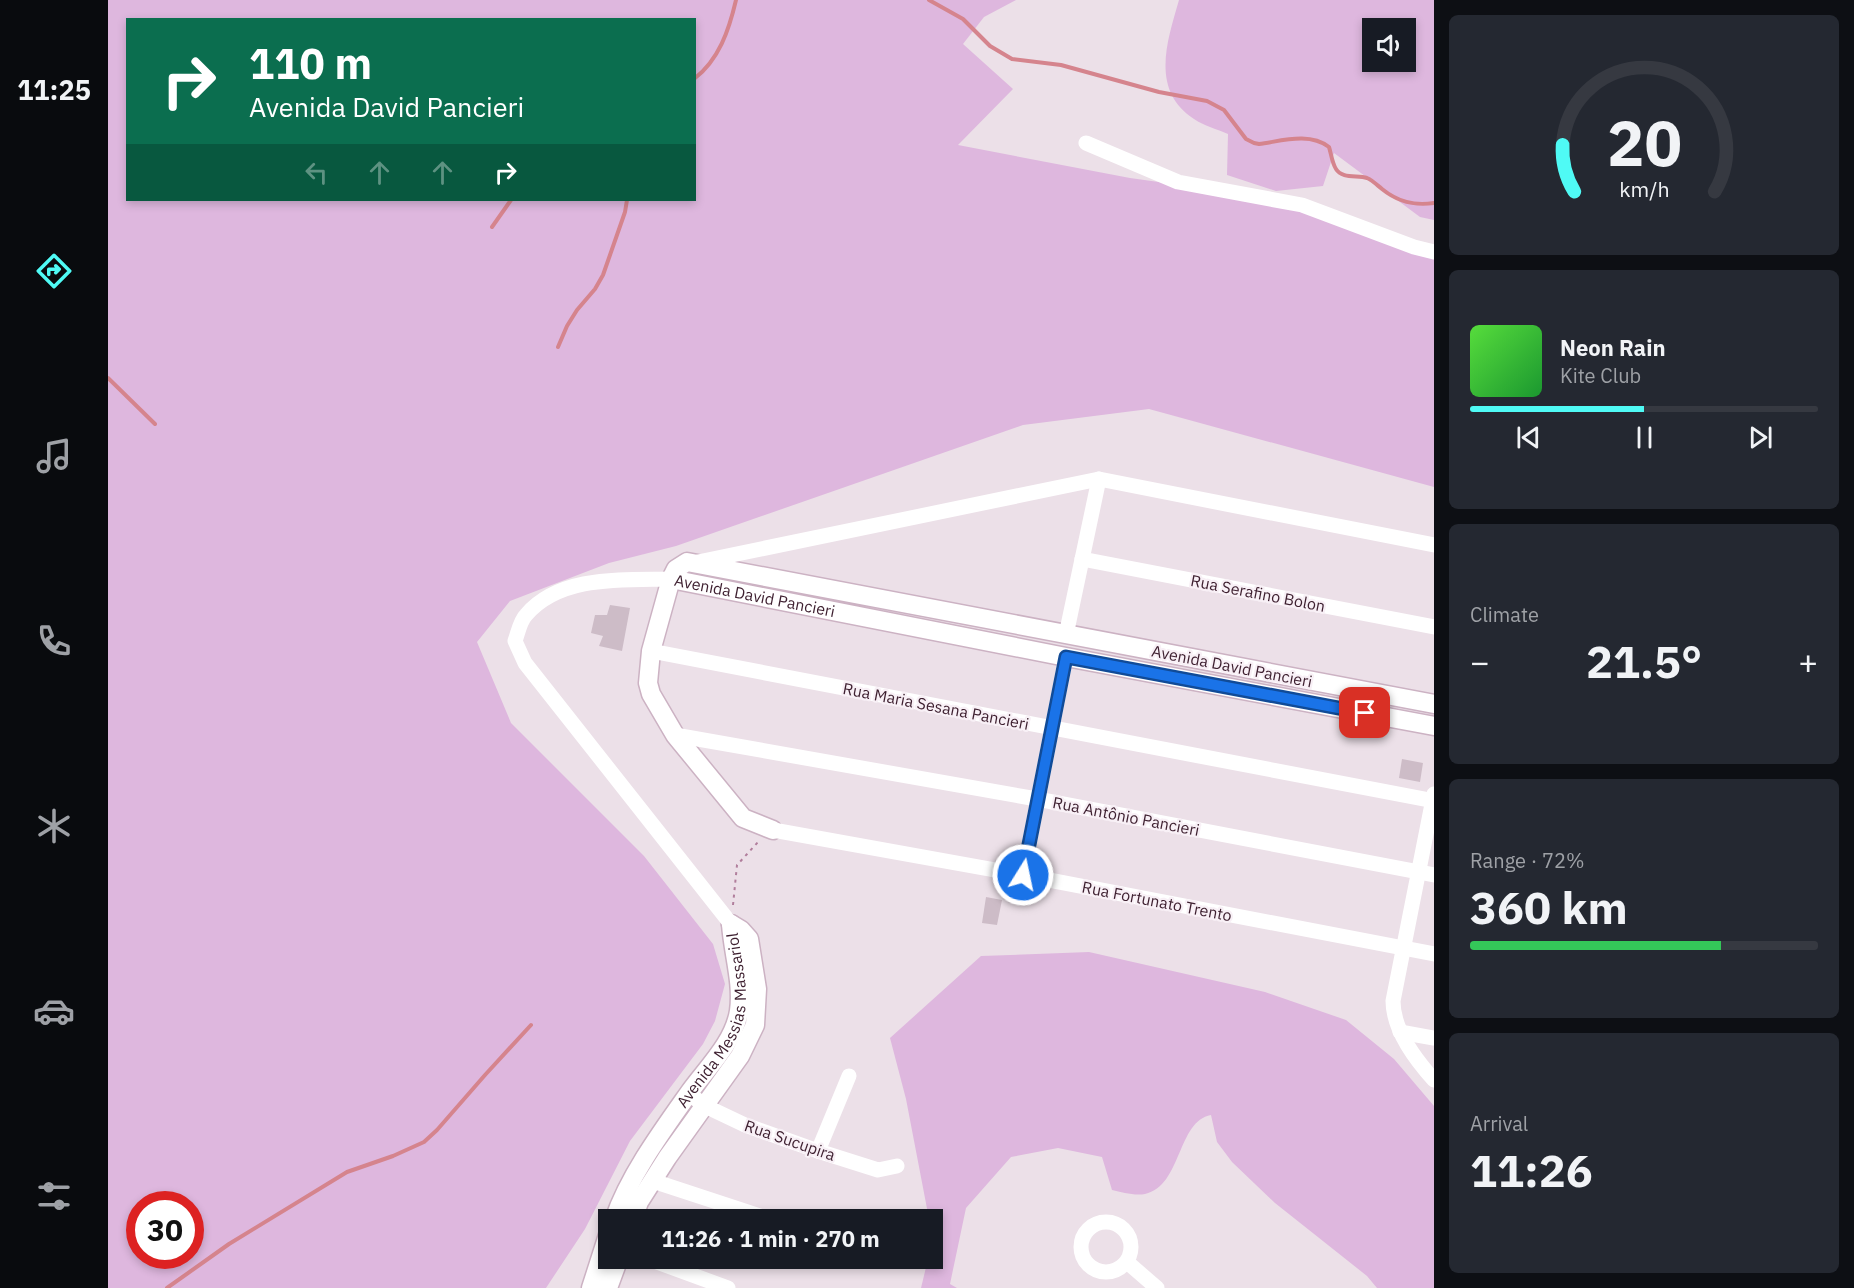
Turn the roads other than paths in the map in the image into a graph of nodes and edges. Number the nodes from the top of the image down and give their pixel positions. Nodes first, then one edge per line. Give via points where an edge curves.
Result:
1 (1086, 143) dead end
2 (1434, 252) edge
3 (1099, 479) junction
4 (1434, 544) edge
5 (1082, 559) junction
6 (692, 564) junction
7 (671, 579) junction
8 (1434, 627) edge
9 (1066, 635) junction
10 (651, 651) junction
11 (1066, 657) junction
12 (1434, 704) edge
13 (1434, 726) edge
14 (1052, 729) junction
15 (675, 735) junction
16 (1434, 798) edge
17 (1037, 799) junction
18 (772, 830) joint
19 (1418, 872) junction
20 (1023, 875) junction
21 (1434, 875) edge
22 (731, 924) junction
23 (1404, 948) junction
24 (1434, 954) edge
25 (1400, 1032) junction
26 (1434, 1038) edge
27 (849, 1076) dead end
28 (1434, 1080) edge
29 (688, 1094) junction
30 (705, 1106) junction
31 (818, 1151) junction
32 (897, 1166) dead end
33 (653, 1181) junction
34 (617, 1209) edge
35 (637, 1209) edge
36 (738, 1209) edge
37 (1127, 1262) dead end
38 (598, 1267) edge
39 (615, 1269) edge
40 (676, 1269) edge
41 (591, 1288) edge
42 (609, 1288) edge
43 (728, 1288) edge
44 (1158, 1288) edge

1 - 2 street via 1178,182 1302,205
3 - 4 street
3 - 5 street
3 - 6 street
5 - 8 street, Rua Serafino Bolon
5 - 9 street
6 - 7 street, Avenida David Pancieri via 679,566
6 - 9 street, Avenida David Pancieri
7 - 10 street
7 - 11 street, Avenida David Pancieri
7 - 22 street via 564,588 524,616 515,641 525,663
9 - 12 street, Avenida David Pancieri
10 - 14 street, Rua Maria Sesana Pancieri
10 - 15 street via 648,683
11 - 13 street, Avenida David Pancieri
11 - 14 street
14 - 16 street, Rua Maria Sesana Pancieri
14 - 17 street
15 - 17 street, Rua Antônio Pancieri
15 - 18 street via 743,818
16 - 19 street
17 - 19 street, Rua Antônio Pancieri
17 - 20 street
18 - 20 street, Rua Fortunato Trento
19 - 21 street, Rua Antônio Pancieri
19 - 23 street
20 - 23 street, Rua Fortunato Trento
22 - 29 street, Avenida Messias Massariol via 738,1013 722,1048
22 - 30 street, Avenida Messias Massariol via 749,939 758,989 755,1025 740,1056
23 - 24 street, Rua Fortunato Trento
23 - 25 street via 1393,1001
25 - 26 street
25 - 28 street
27 - 31 street
29 - 30 street, Rua Sucupira
29 - 34 street, Avenida Messias Massariol
30 - 31 street, Rua Sucupira
30 - 33 street, Avenida Messias Massariol
31 - 32 street, Rua Sucupira via 878,1170
33 - 35 street, Avenida Messias Massariol
33 - 36 street
37 - 44 street
38 - 41 street
39 - 42 street
40 - 43 street

